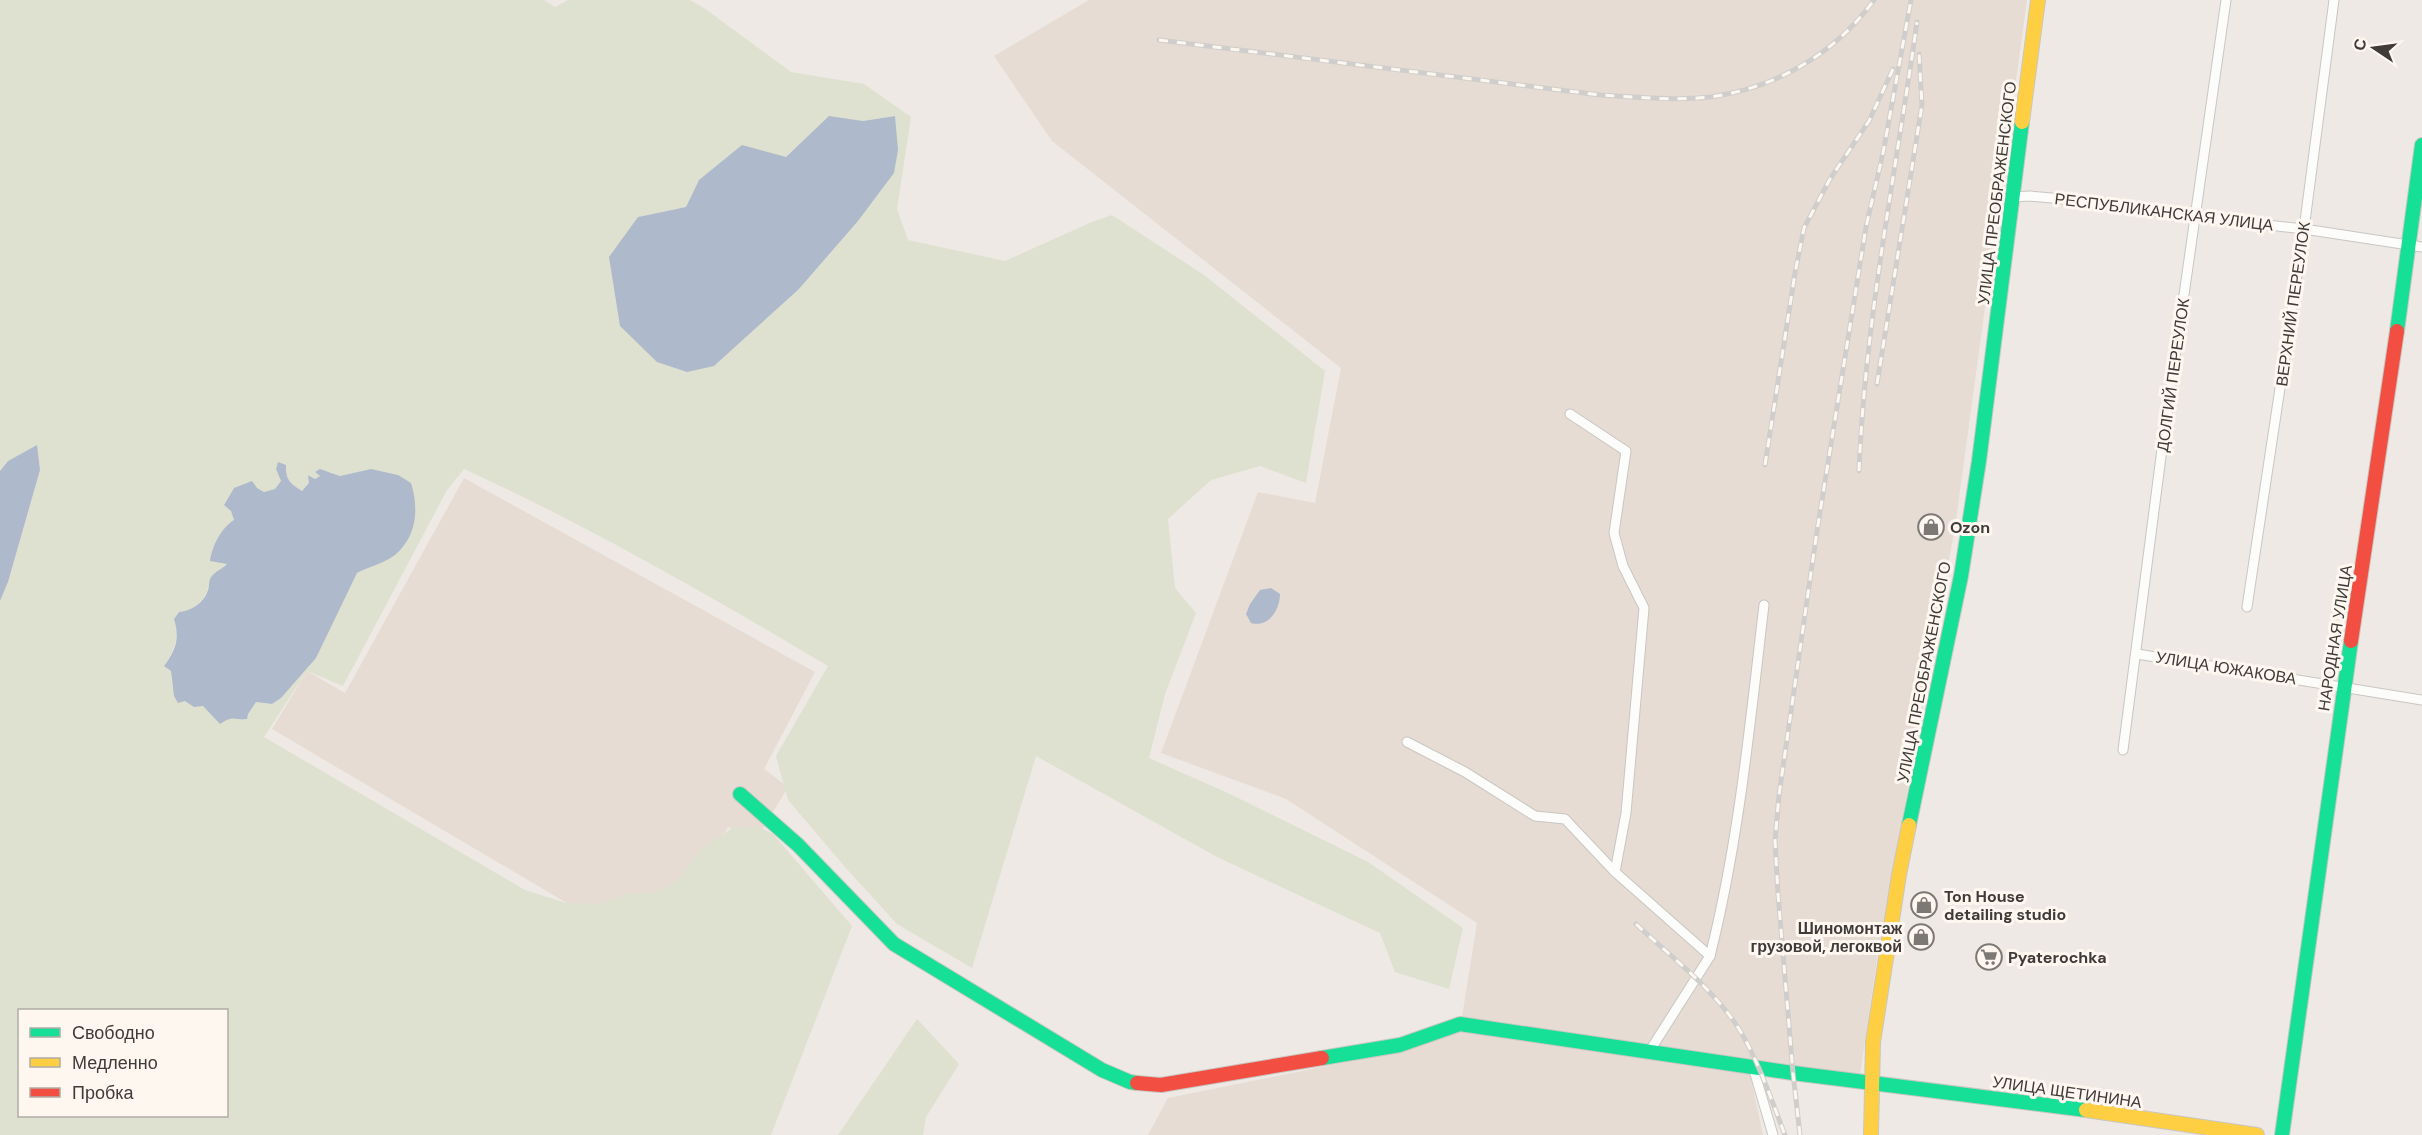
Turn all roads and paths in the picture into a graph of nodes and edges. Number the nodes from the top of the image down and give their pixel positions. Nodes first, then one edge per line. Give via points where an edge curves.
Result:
1 (2038, 0) edge
2 (2226, 0) edge
3 (2334, 0) edge
4 (2422, 145) edge
5 (2013, 197) junction
6 (2195, 217) junction
7 (2304, 229) junction
8 (2416, 246) edge
9 (1569, 414) dead end
10 (1764, 605) dead end
11 (2247, 607) dead end
12 (2137, 654) junction
13 (2345, 687) junction
14 (2422, 700) edge
15 (1407, 742) dead end
16 (2123, 750) dead end
17 (740, 794) dead end
18 (1615, 872) junction
19 (1710, 956) junction
20 (1649, 1052) junction
21 (1753, 1067) junction
22 (1873, 1083) junction
23 (1773, 1135) edge
24 (1871, 1135) edge
25 (2257, 1135) edge
26 (2282, 1135) edge

1 - 5 street, УЛИЦА ПРЕОБРАЖЕНСКОГО
2 - 6 street, ДОЛГИЙ ПЕРЕУЛОК
3 - 7 street, ВЕРХНИЙ ПЕРЕУЛОК
4 - 8 street, НАРОДНАЯ УЛИЦА
5 - 6 street, РЕСПУБЛИКАНСКАЯ УЛИЦА via 2052,198
5 - 22 street, УЛИЦА ПРЕОБРАЖЕНСКОГО via 1961,576 1899,874 1873,1042
6 - 7 street, РЕСПУБЛИКАНСКАЯ УЛИЦА
6 - 12 street, ДОЛГИЙ ПЕРЕУЛОК
7 - 8 street, РЕСПУБЛИКАНСКАЯ УЛИЦА
7 - 11 street, ВЕРХНИЙ ПЕРЕУЛОК
8 - 13 street, НАРОДНАЯ УЛИЦА
9 - 18 street via 1626,451 1614,533 1623,566 1644,608 1626,813
10 - 19 street via 1738,825
12 - 13 street, УЛИЦА ЮЖАКОВА
12 - 16 street, ДОЛГИЙ ПЕРЕУЛОК
13 - 14 street, УЛИЦА ЮЖАКОВА
13 - 26 street, НАРОДНАЯ УЛИЦА
15 - 18 street via 1465,772 1534,816 1565,819
17 - 20 street, УЛИЦА ЩЕТИНИНА via 798,845 894,944 1102,1070 1130,1082 1161,1085 1400,1045 1460,1024
18 - 19 street
19 - 20 street
20 - 21 street, УЛИЦА ЩЕТИНИНА
21 - 22 street, УЛИЦА ЩЕТИНИНА
21 - 23 street
22 - 24 street, УЛИЦА ПРЕОБРАЖЕНСКОГО
22 - 25 street, УЛИЦА ЩЕТИНИНА

